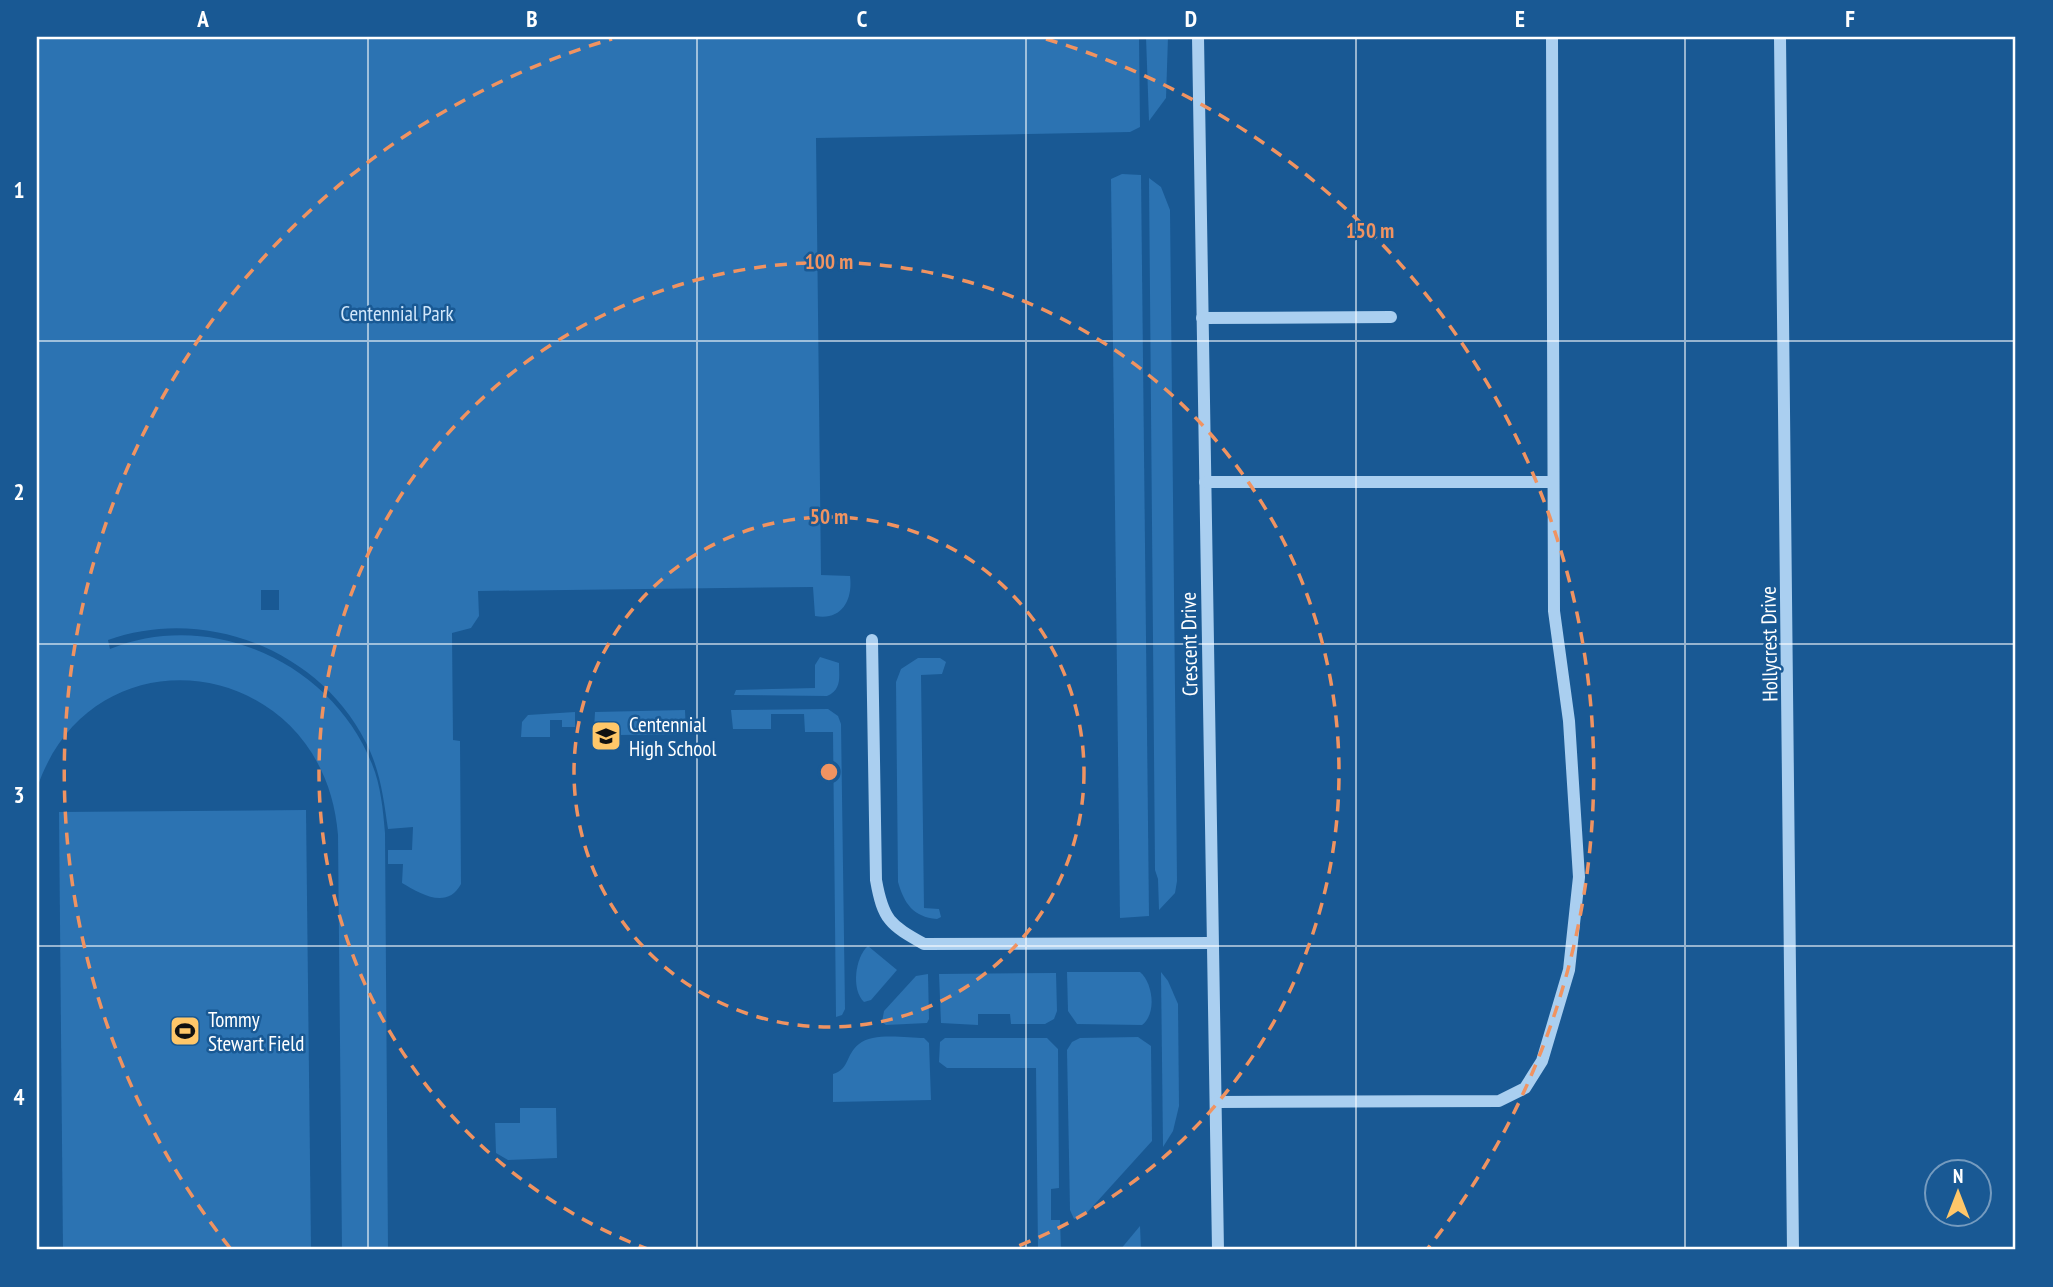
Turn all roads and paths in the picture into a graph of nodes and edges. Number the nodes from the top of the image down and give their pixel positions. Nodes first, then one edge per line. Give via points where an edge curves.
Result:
1 (1198, 37) edge
2 (1552, 37) edge
3 (1780, 37) edge
4 (1391, 317) dead end
5 (1202, 318) junction
6 (1205, 482) junction
7 (1552, 482) junction
8 (872, 640) dead end
9 (1212, 943) junction
10 (1216, 1102) junction
11 (1218, 1250) edge
12 (1793, 1250) edge

1 - 5 street, Crescent Drive
2 - 7 street
3 - 12 street, Hollycrest Drive
4 - 5 street
5 - 6 street, Crescent Drive
6 - 7 street
6 - 9 street, Crescent Drive
7 - 10 street via 1554,611 1569,721 1578,877 1569,970 1542,1060 1525,1088 1499,1101
8 - 9 street via 876,880 881,909 897,929 925,944
9 - 10 street, Crescent Drive
10 - 11 street, Crescent Drive

